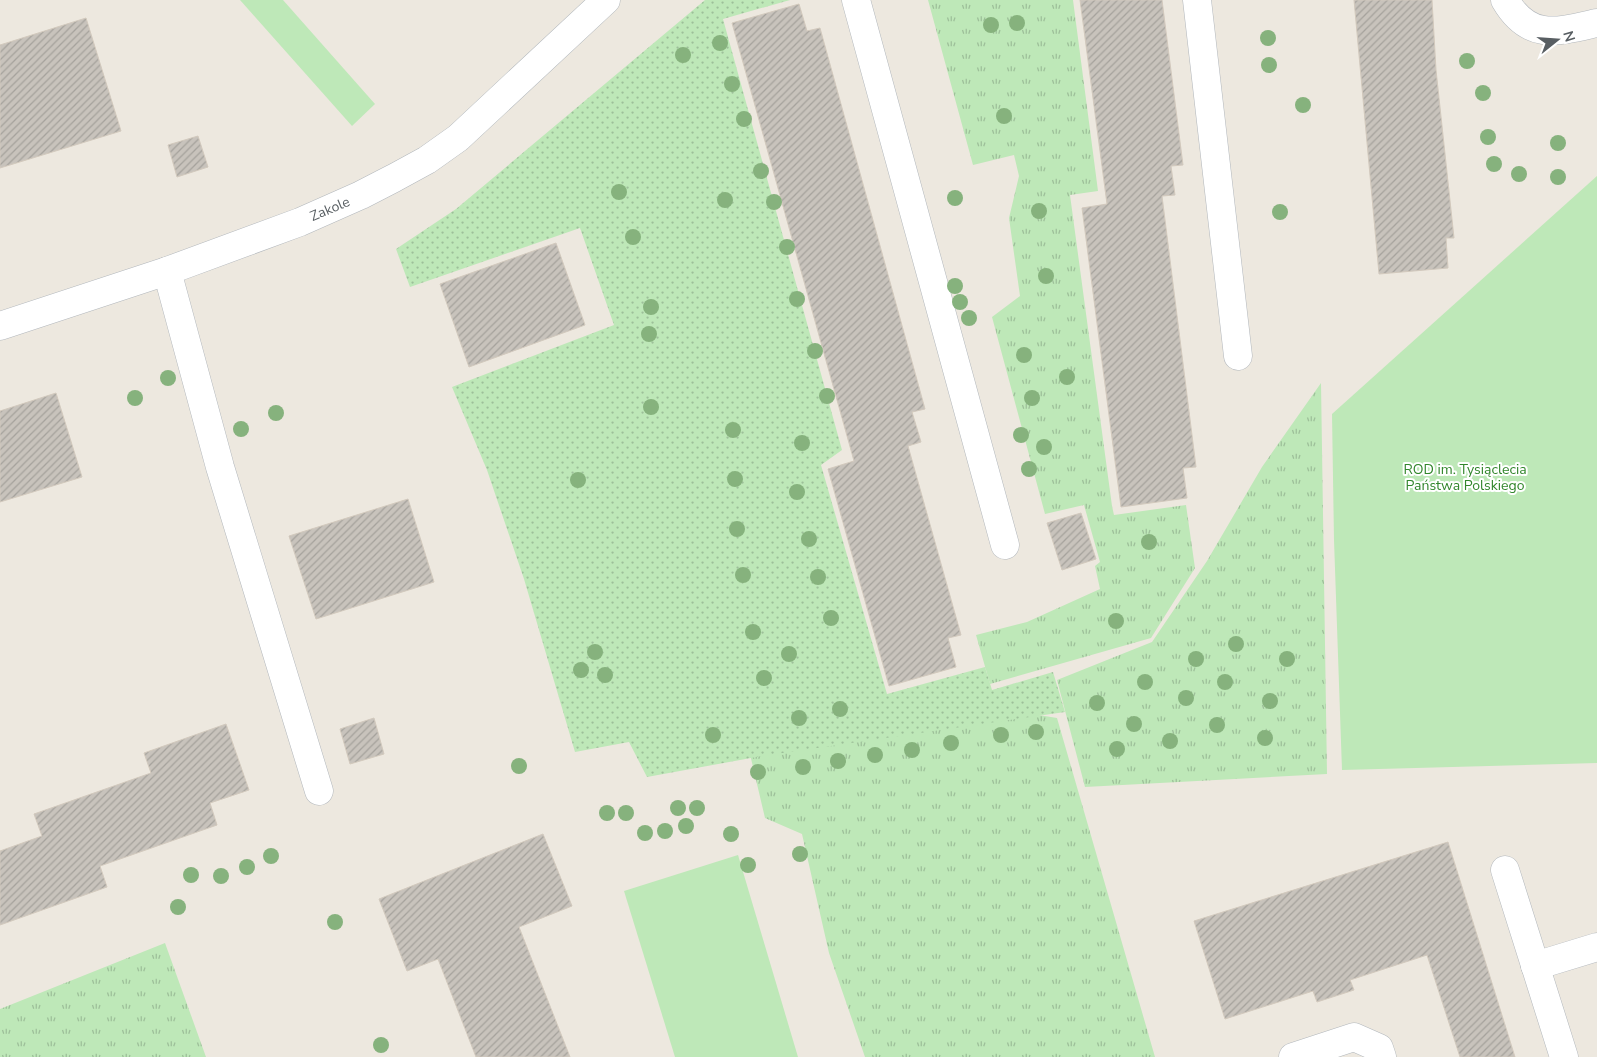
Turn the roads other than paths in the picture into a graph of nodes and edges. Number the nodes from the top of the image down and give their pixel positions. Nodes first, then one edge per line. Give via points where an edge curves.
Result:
1 (606, 0) edge
2 (856, 0) edge
3 (1196, 0) edge
4 (1505, 0) edge
5 (1597, 23) edge
6 (167, 271) junction
7 (0, 326) edge
8 (1238, 356) dead end
9 (1005, 545) dead end
10 (319, 791) dead end
11 (1504, 870) dead end
12 (1597, 947) edge
13 (1535, 966) junction
14 (1293, 1057) edge
15 (1382, 1057) edge
16 (1564, 1057) edge

1 - 6 street, Zakole via 458,138 427,160 322,213
2 - 9 street
3 - 8 street
4 - 5 street via 1523,22 1540,31 1560,31
6 - 7 street, Zakole
6 - 10 street via 220,467
11 - 13 street
12 - 13 street
13 - 16 street
14 - 15 street via 1354,1037 1379,1048

